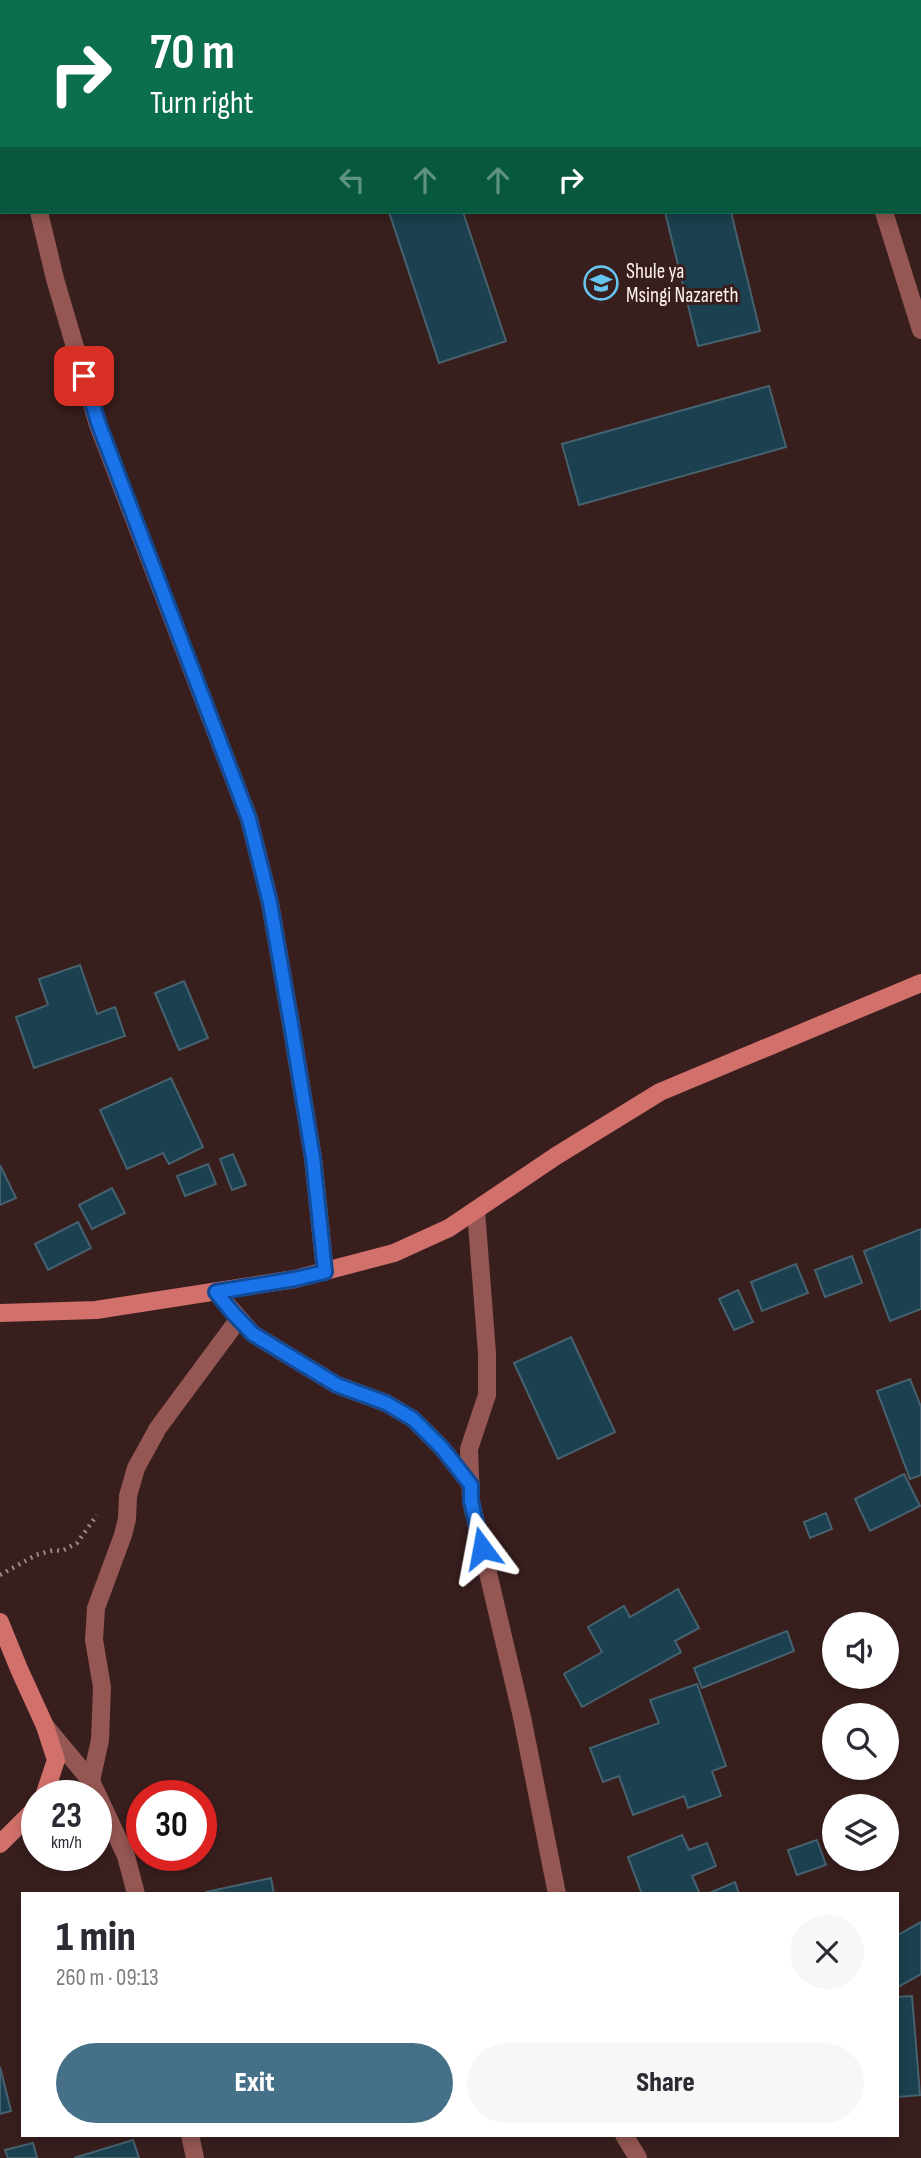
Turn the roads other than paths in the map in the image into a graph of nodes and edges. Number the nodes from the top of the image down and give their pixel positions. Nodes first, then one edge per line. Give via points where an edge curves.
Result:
1 (39, 214) edge
2 (885, 214) edge
3 (919, 320) edge
4 (921, 983) edge
5 (476, 1211) junction
6 (325, 1272) junction
7 (216, 1292) junction
8 (0, 1313) edge
9 (239, 1320) junction
10 (471, 1485) junction
11 (0, 1622) edge
12 (45, 1726) junction
13 (49, 1780) edge
14 (90, 1780) edge
15 (91, 1780) edge
16 (21, 1823) edge
17 (112, 1825) edge
18 (0, 1844) edge
19 (136, 1892) edge
20 (557, 1892) edge
21 (191, 2137) edge
22 (625, 2137) edge
23 (195, 2158) edge
24 (638, 2158) edge

1 - 6 street via 99,425 249,819 270,903 293,1037
2 - 3 street
4 - 5 street via 660,1092
5 - 6 street via 394,1253
5 - 10 street via 487,1395 469,1449
6 - 7 street
7 - 8 street via 96,1310
7 - 9 street
9 - 10 street via 253,1334 337,1385 386,1403 413,1419
9 - 15 street via 158,1428 136,1468 123,1535 96,1608 94,1640 102,1687 100,1740
10 - 20 street
11 - 12 street
12 - 13 street via 56,1760
12 - 14 street
16 - 18 street
17 - 19 street via 127,1856
21 - 23 street
22 - 24 street

